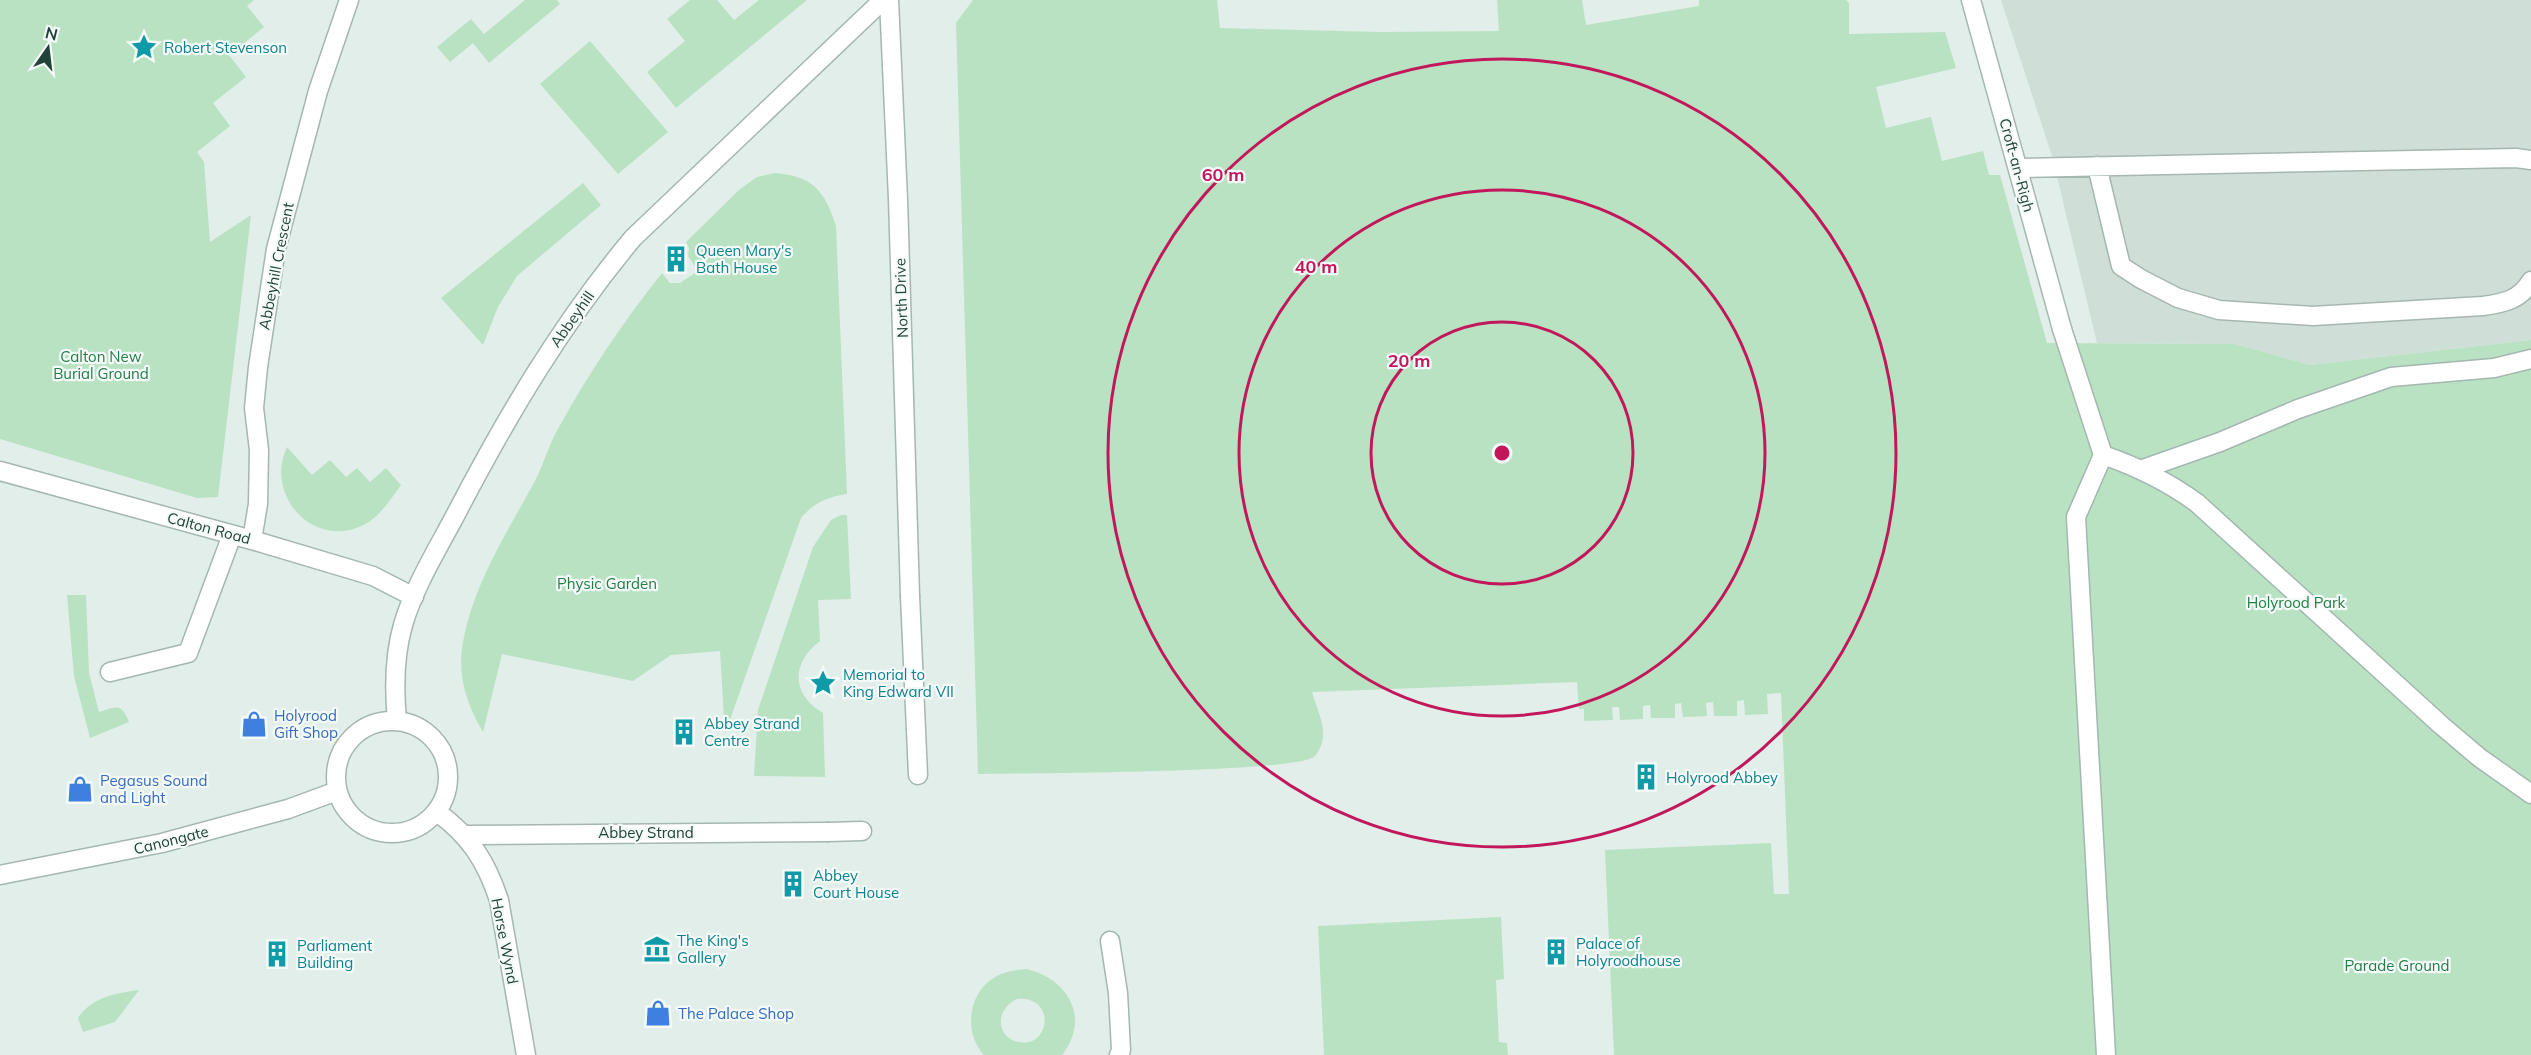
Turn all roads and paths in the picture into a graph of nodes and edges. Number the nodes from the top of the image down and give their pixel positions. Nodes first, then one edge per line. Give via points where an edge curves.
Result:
1 (884, 0) edge
2 (889, 0) edge
3 (1971, 0) edge
4 (346, 1) edge
5 (2531, 160) edge
6 (2097, 166) junction
7 (2018, 168) junction
8 (2531, 283) edge
9 (2531, 359) edge
10 (2103, 455) junction
11 (2143, 469) junction
12 (0, 471) edge
13 (232, 535) junction
14 (252, 540) junction
15 (414, 597) junction
16 (110, 672) dead end
17 (397, 721) junction
18 (918, 775) dead end
19 (338, 791) junction
20 (2531, 794) edge
21 (437, 812) junction
22 (862, 831) dead end
23 (465, 835) junction
24 (0, 875) edge
25 (1110, 941) dead end
26 (526, 1055) edge
27 (1119, 1055) edge
28 (2106, 1055) edge

1 - 15 street, Abbeyhill via 648,224 601,278 519,397
2 - 18 street, North Drive
3 - 7 street, Croft-an-Righ
4 - 14 street, Abbeyhill Crescent via 276,249 254,408 259,450 258,504
5 - 6 street
6 - 7 street
6 - 8 street via 2121,266 2178,298 2219,310 2313,316 2483,306 2506,303
7 - 10 street, Croft-an-Righ via 2062,329
9 - 11 street via 2494,368 2391,377
10 - 11 street
10 - 28 street via 2076,517
11 - 20 street via 2196,503 2480,759
12 - 13 street, Calton Road
13 - 14 street, Calton Road
13 - 16 street via 188,653
14 - 15 street, Calton Road via 373,576
15 - 17 street, Abbeyhill via 398,649
17 - 19 street via 365,727 348,742 338,761
17 - 21 street via 427,733 442,750 448,782
19 - 21 street via 342,804 356,821 376,831 408,831
19 - 24 street, Canongate via 288,810 162,843
21 - 23 street, Horse Wynd
22 - 23 street, Abbey Strand
23 - 26 street, Horse Wynd via 492,879 498,900
25 - 27 street via 1118,993

